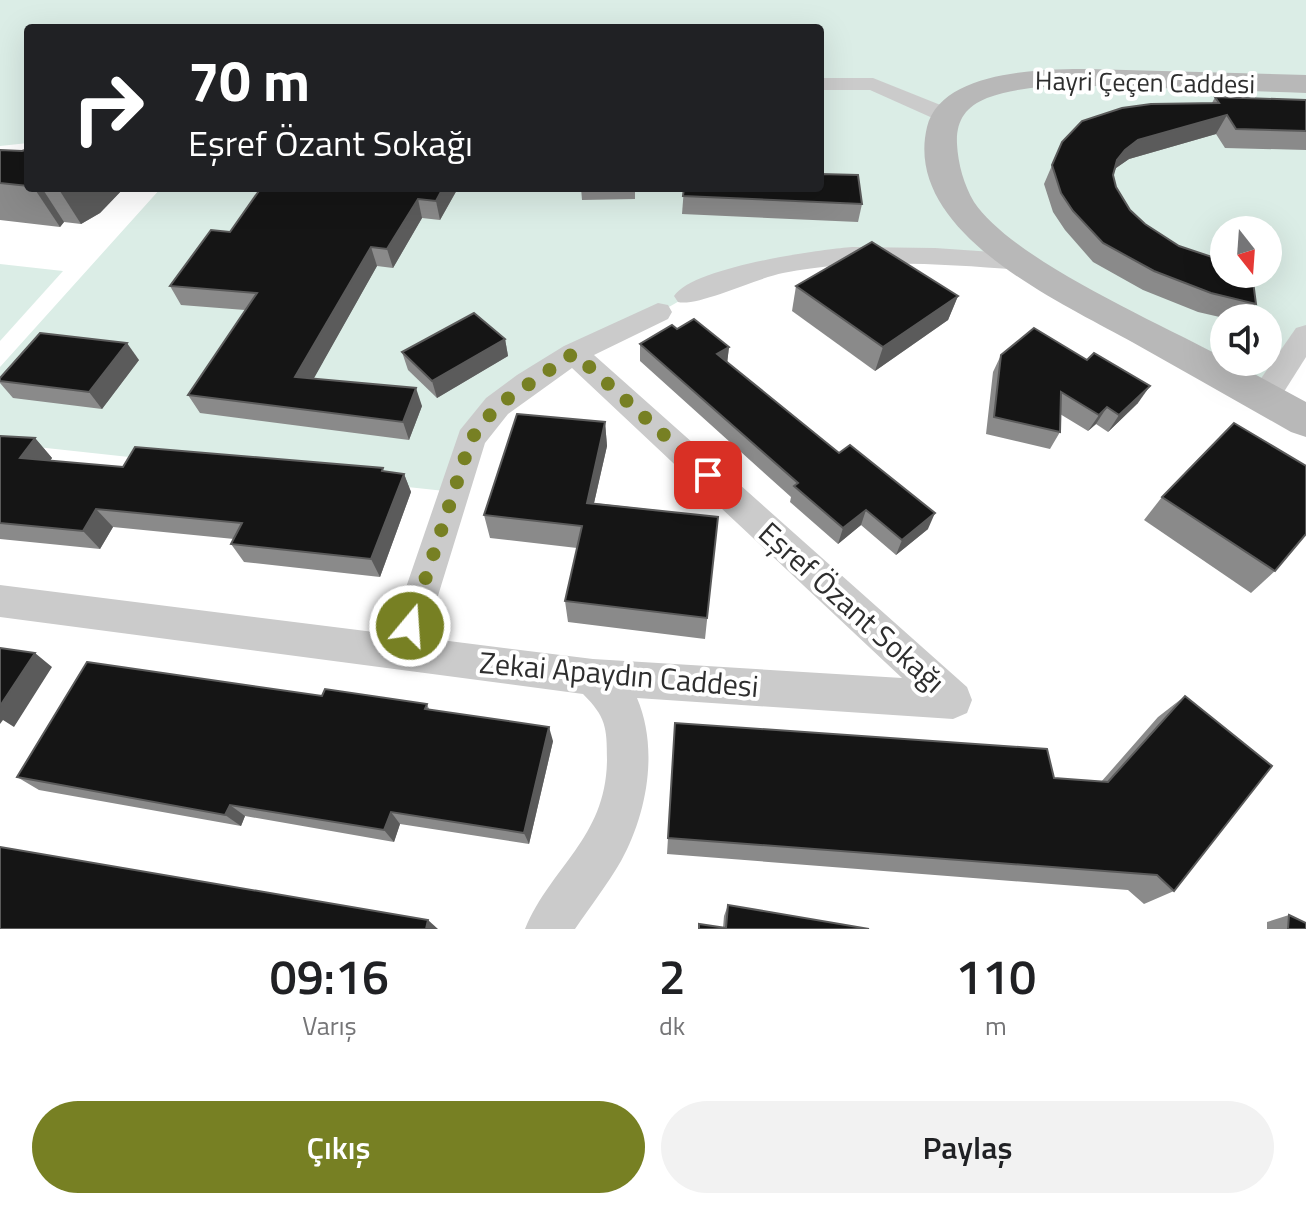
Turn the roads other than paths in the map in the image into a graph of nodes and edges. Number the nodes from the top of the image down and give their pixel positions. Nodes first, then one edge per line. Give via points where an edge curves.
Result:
1 (824, 84) edge
2 (1306, 84) edge
3 (945, 115) junction
4 (1021, 262) junction
5 (688, 296) dead end
6 (658, 312) dead end
7 (1306, 335) edge
8 (574, 353) junction
9 (1264, 398) junction
10 (1306, 421) edge
11 (0, 601) edge
12 (402, 653) junction
13 (593, 677) junction
14 (953, 700) joint
15 (548, 929) edge

1 - 3 street via 873,84
2 - 3 street, Hayri Çeçen Caddesi via 1052,78 976,93 958,100
3 - 4 street via 942,160 951,189 965,213
4 - 5 street via 841,254 767,267
4 - 9 street
6 - 8 street
7 - 9 street
8 - 12 street via 497,406 471,439
8 - 14 street, Eşref Özant Sokağı
9 - 10 street
11 - 12 street, Zekai Apaydın Caddesi
12 - 13 street, Zekai Apaydın Caddesi
13 - 14 street, Zekai Apaydın Caddesi
13 - 15 street via 620,704 627,736 627,787 606,845

